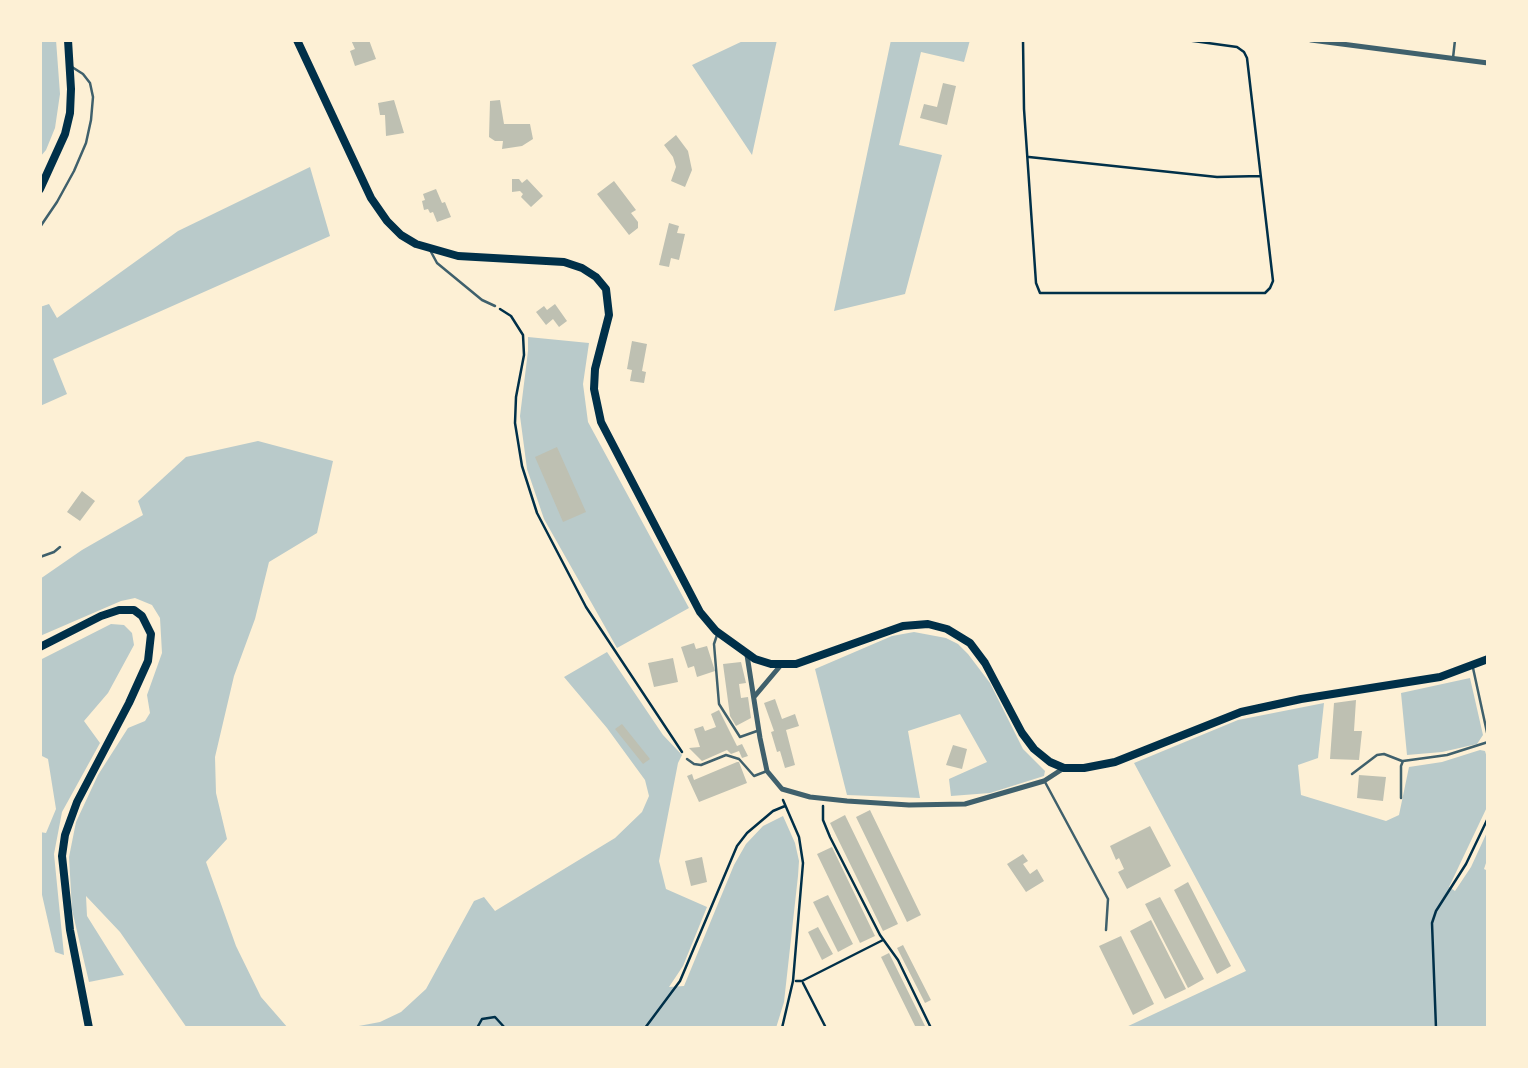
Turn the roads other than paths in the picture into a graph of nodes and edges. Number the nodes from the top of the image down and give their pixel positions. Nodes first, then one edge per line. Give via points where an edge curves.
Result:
1 (68, 40) edge
2 (297, 40) edge
3 (1311, 40) edge
4 (1455, 40) edge
5 (1452, 58) junction
6 (1488, 63) edge
7 (71, 66) junction
8 (40, 189) edge
9 (40, 227) edge
10 (429, 249) junction
11 (495, 306) road end
12 (60, 547) dead end
13 (40, 556) edge
14 (718, 632) junction
15 (40, 647) edge
16 (747, 656) junction
17 (1488, 659) edge
18 (781, 665) junction
19 (1472, 666) junction
20 (754, 696) junction
21 (758, 731) junction
22 (1488, 740) edge
23 (688, 758) road end
24 (1403, 762) junction
25 (1064, 768) junction
26 (767, 771) junction
27 (1352, 774) dead end
28 (1044, 781) junction
29 (1401, 798) dead end
30 (1106, 930) dead end
31 (89, 1028) edge

1 - 7 main road
2 - 10 main road via 371,198 401,236
3 - 5 street
4 - 5 lane
5 - 6 street
7 - 8 main road via 65,134
7 - 9 lane via 93,96 86,143
10 - 11 lane via 437,263
10 - 14 main road via 564,262 606,289 609,316 594,389 601,422 686,587
12 - 13 lane
14 - 16 main road
14 - 21 lane via 719,704 740,737
15 - 31 main road via 118,610 134,610 151,634 148,661 77,802 62,856
16 - 18 main road
16 - 20 street
17 - 19 main road
18 - 20 street
18 - 25 main road via 903,626 947,629 986,663 1034,749
19 - 22 lane
19 - 25 main road via 1240,712 1115,762
20 - 21 street
21 - 26 street
22 - 24 lane
23 - 26 lane via 701,765 726,755 754,776
24 - 27 lane via 1377,755
24 - 29 lane
25 - 28 street
26 - 28 street via 782,789 908,805 965,804
28 - 30 lane via 1108,899

